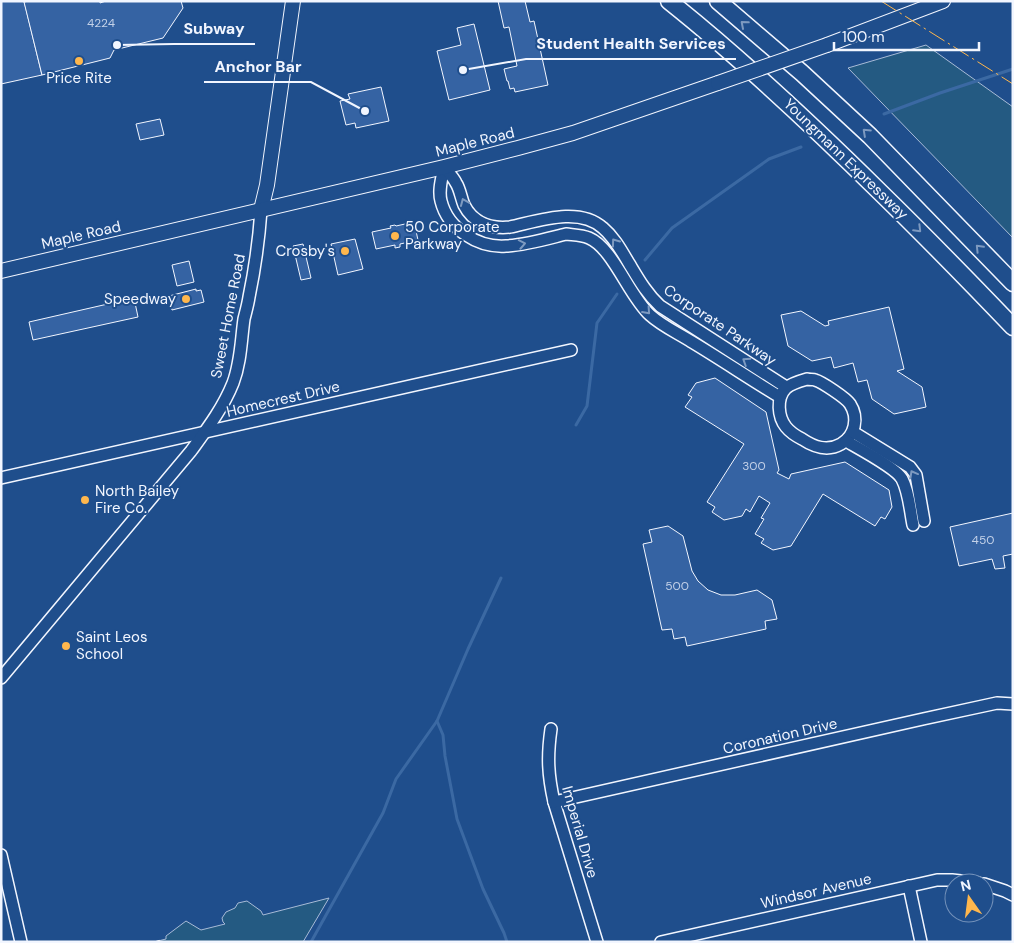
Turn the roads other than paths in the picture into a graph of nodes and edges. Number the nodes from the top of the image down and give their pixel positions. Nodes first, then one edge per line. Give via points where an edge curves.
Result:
1 (293, 1) edge
2 (669, 1) edge
3 (718, 1) edge
4 (943, 1) edge
5 (444, 167) junction
6 (261, 210) junction
7 (631, 266) junction
8 (1, 270) edge
9 (620, 273) junction
10 (1013, 284) edge
11 (1013, 327) edge
12 (571, 350) dead end
13 (783, 392) junction
14 (205, 432) junction
15 (850, 437) junction
16 (1, 478) edge
17 (924, 521) dead end
18 (913, 525) dead end
19 (1, 678) edge
20 (1013, 704) edge
21 (551, 729) dead end
22 (554, 802) junction
23 (1, 855) edge
24 (944, 880) edge
25 (908, 886) junction
26 (994, 888) edge
27 (1013, 895) edge
28 (20, 942) edge
29 (597, 942) edge
30 (661, 942) edge
31 (921, 942) edge

1 - 6 main road, Sweet Home Road
2 -> 11 highway, Youngmann Expressway via 776,92 935,246
10 -> 3 highway, Youngmann Expressway via 870,136
4 - 5 main road, Maple Road, bridge via 573,133
5 - 6 main road, Maple Road
7 -> 5 street, Corporate Parkway via 610,235 587,219 568,216 510,227 486,225 469,213 456,183
5 -> 9 street, Corporate Parkway via 441,200 451,221 470,238 492,246 506,246 566,234 582,236 598,243
6 - 8 main road, Maple Road
6 - 14 street, Sweet Home Road via 238,368 226,399
7 - 9 street
13 -> 7 street, Corporate Parkway via 660,306 651,298
9 -> 13 street, Corporate Parkway via 640,303 660,323
12 - 14 street, Homecrest Drive
13 - 15 street via 779,406 785,426 791,432 820,448 838,446
13 - 15 street via 796,382 807,379 815,380 844,398 850,404 856,421
14 - 16 street, Homecrest Drive
14 - 19 street, Sweet Home Road
17 -> 15 street via 916,475 910,467
15 - 18 street via 901,476
20 - 22 street, Coronation Drive via 997,703 922,719
21 - 22 street, Imperial Drive via 548,766
22 - 29 street, Imperial Drive
23 - 28 street
24 - 25 street, Windsor Avenue
25 - 30 street, Windsor Avenue
25 - 31 street
26 - 27 street

